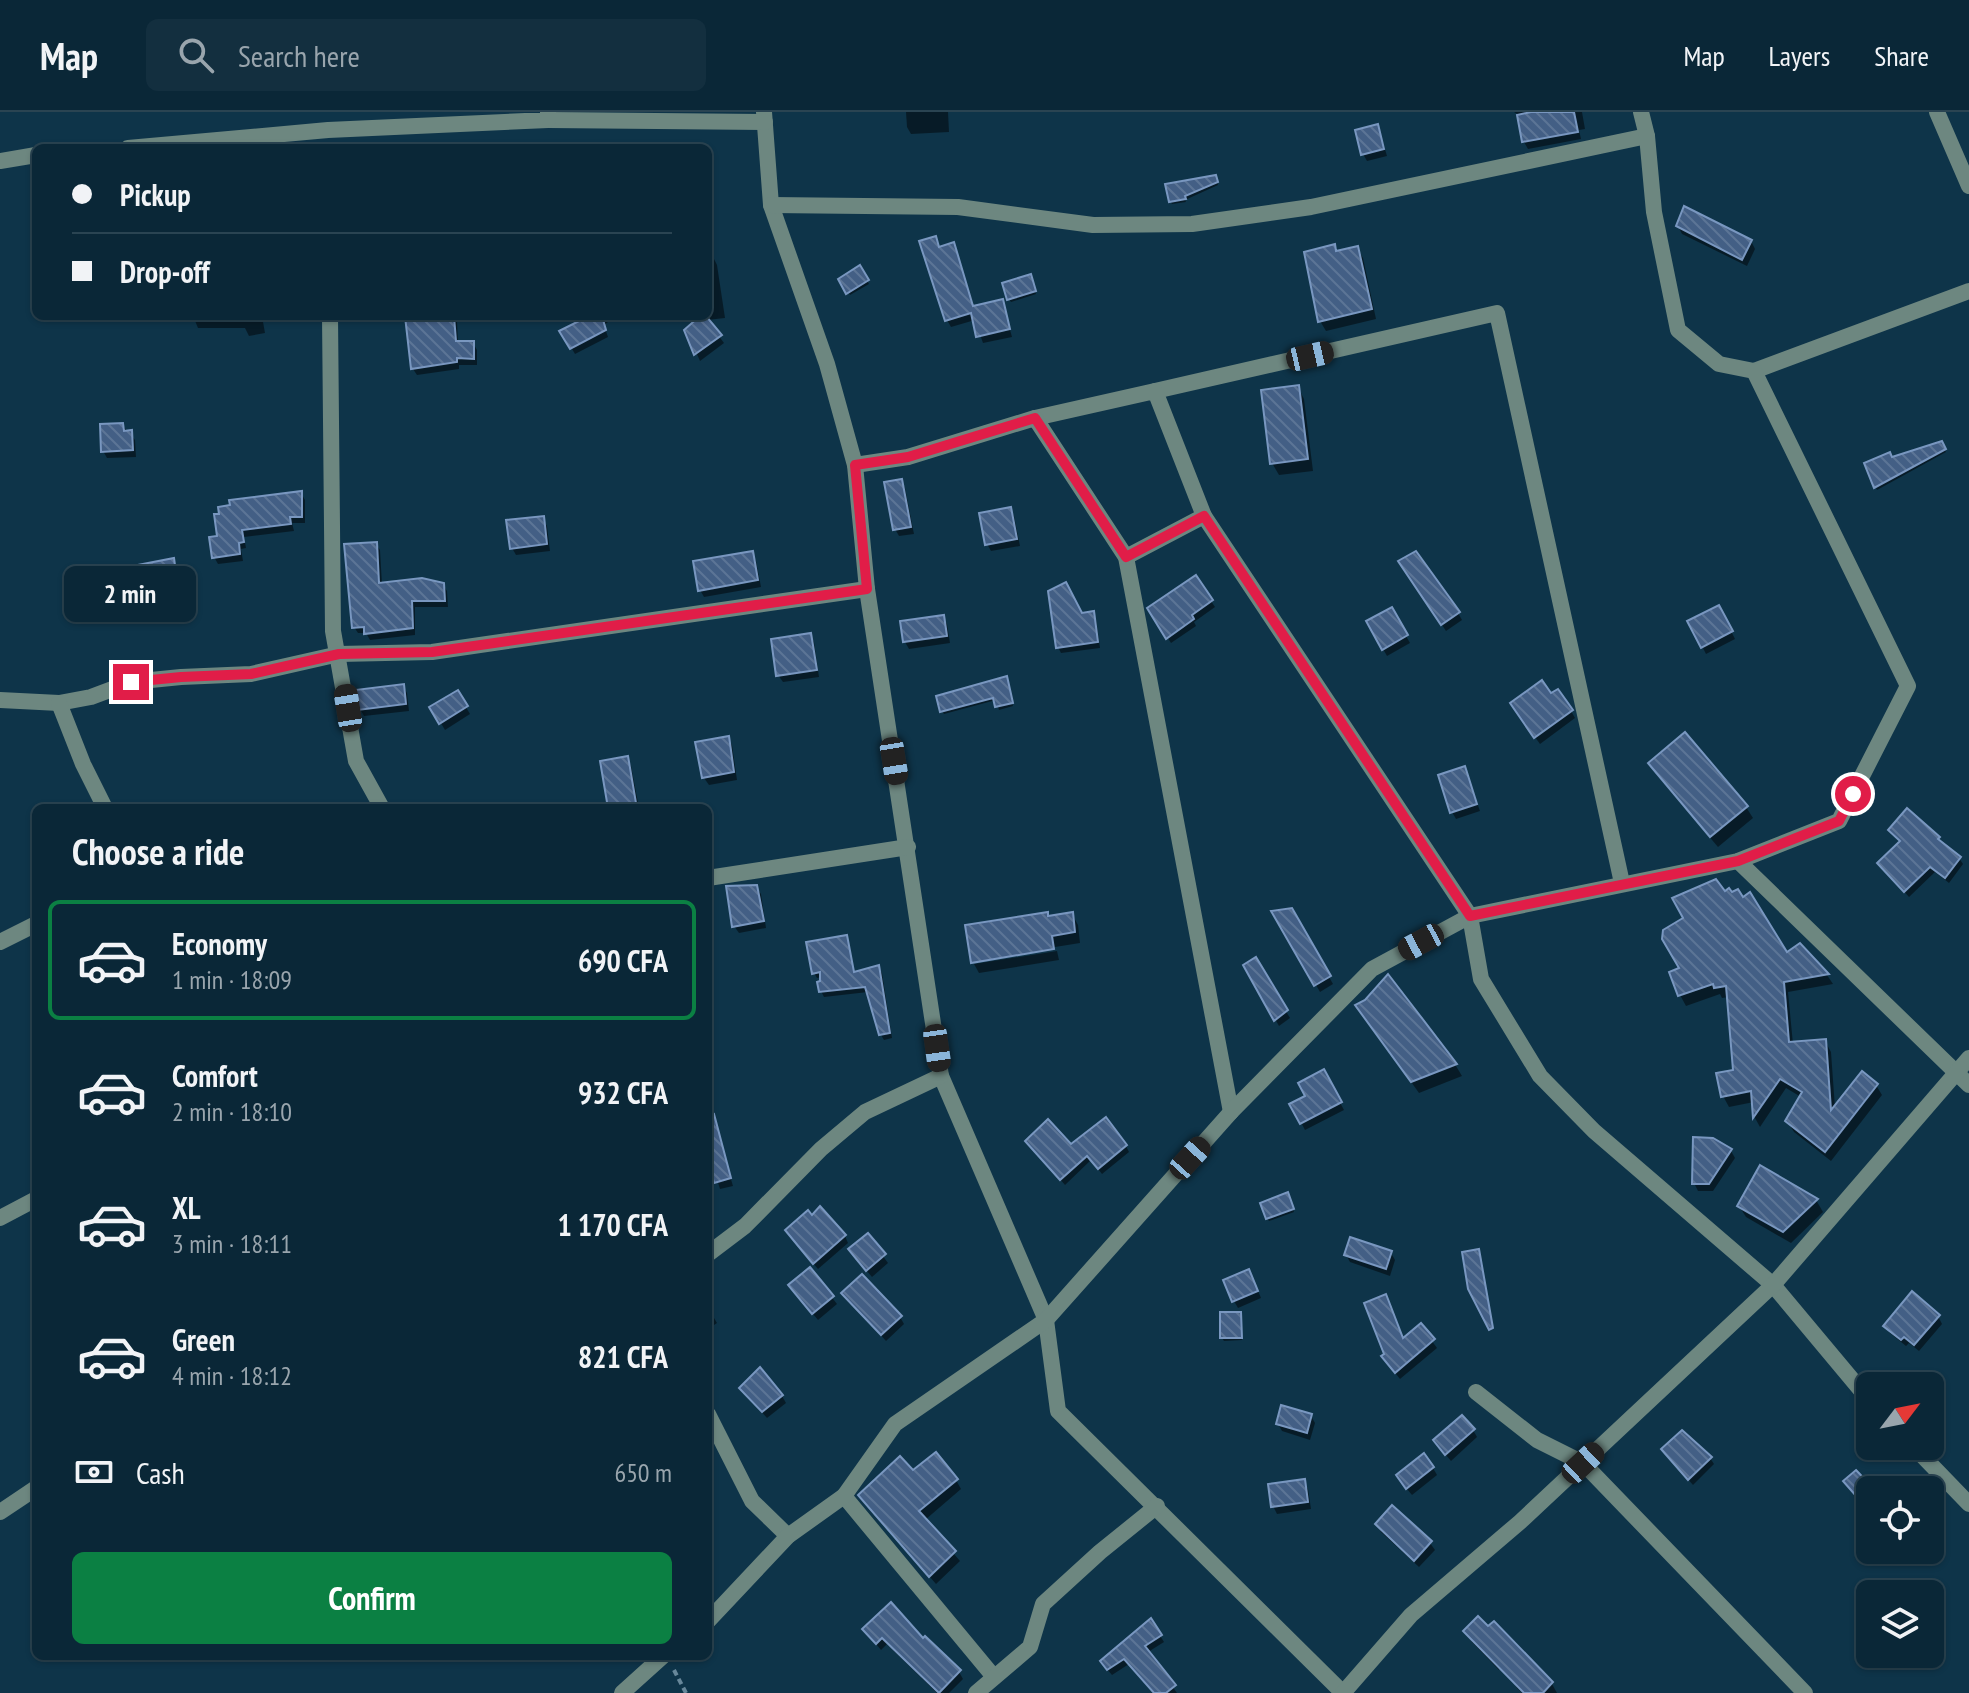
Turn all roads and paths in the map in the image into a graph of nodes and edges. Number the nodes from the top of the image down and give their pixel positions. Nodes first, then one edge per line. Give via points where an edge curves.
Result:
1 (1641, 112) edge
2 (1937, 112) edge
3 (548, 116) edge
4 (764, 117) edge
5 (328, 130) junction
6 (1647, 136) junction
7 (172, 144) edge
8 (328, 144) edge
9 (32, 156) edge
10 (0, 161) edge
11 (1969, 186) edge
12 (771, 205) junction
13 (1969, 291) edge
14 (330, 320) edge
15 (1754, 371) junction
16 (1155, 391) junction
17 (1035, 418) junction
18 (855, 465) junction
19 (1204, 516) junction
20 (1126, 557) junction
21 (867, 589) junction
22 (339, 654) junction
23 (0, 700) edge
24 (59, 703) junction
25 (103, 804) edge
26 (380, 804) edge
27 (908, 847) junction
28 (1738, 861) junction
29 (712, 877) edge
30 (1622, 883) junction
31 (1470, 916) junction
32 (32, 926) edge
33 (0, 942) edge
34 (1969, 1058) edge
35 (941, 1076) junction
36 (1963, 1079) edge
37 (1231, 1112) junction
38 (32, 1201) edge
39 (0, 1218) edge
40 (712, 1251) edge
41 (1773, 1285) junction
42 (1046, 1320) junction
43 (1856, 1384) edge
44 (1476, 1392) dead end
45 (712, 1422) edge
46 (1927, 1460) edge
47 (1583, 1463) junction
48 (32, 1491) edge
49 (844, 1496) junction
50 (1969, 1504) edge
51 (1157, 1506) junction
52 (0, 1512) edge
53 (788, 1536) junction
54 (712, 1617) edge
55 (668, 1660) edge
56 (994, 1677) junction
57 (622, 1693) edge
58 (686, 1693) edge
59 (976, 1693) edge
60 (1343, 1693) edge
61 (1805, 1693) edge

1 - 6 street
2 - 11 street
3 - 4 street
3 - 5 street
4 - 12 street
5 - 7 street
5 - 8 street
6 - 12 street via 1311,207 1192,224 1093,225 958,207
6 - 15 street via 1654,212 1678,330 1719,364
9 - 10 street
12 - 18 street via 827,364
13 - 15 street
14 - 22 street via 333,631
15 - 28 street via 1908,686 1839,821
16 - 17 street
16 - 19 street
16 - 30 street via 1497,313
17 - 18 street via 908,457
17 - 20 street
18 - 21 street
19 - 20 street
19 - 31 street
20 - 37 street
21 - 22 street via 432,652
21 - 27 street
22 - 24 street via 251,674 131,682
22 - 26 street via 356,761
23 - 24 street
24 - 25 street
27 - 29 street
27 - 35 street
28 - 30 street
28 - 36 street
30 - 31 street
31 - 37 street via 1372,969
31 - 41 street via 1481,979 1540,1076 1594,1131
32 - 33 street
34 - 36 street
35 - 40 street via 865,1112
35 - 42 street
36 - 41 street
37 - 42 street
38 - 39 street
41 - 43 street
41 - 47 street
42 - 49 street via 895,1424
42 - 51 street via 1058,1411
44 - 47 street via 1537,1440
45 - 53 street via 752,1501
46 - 50 street
47 - 60 street via 1411,1615
47 - 61 street
48 - 52 street
49 - 53 street
49 - 56 street
51 - 56 street via 1043,1604 1030,1647
51 - 60 street
53 - 54 street
55 - 57 street
55 - 58 path
56 - 59 street

